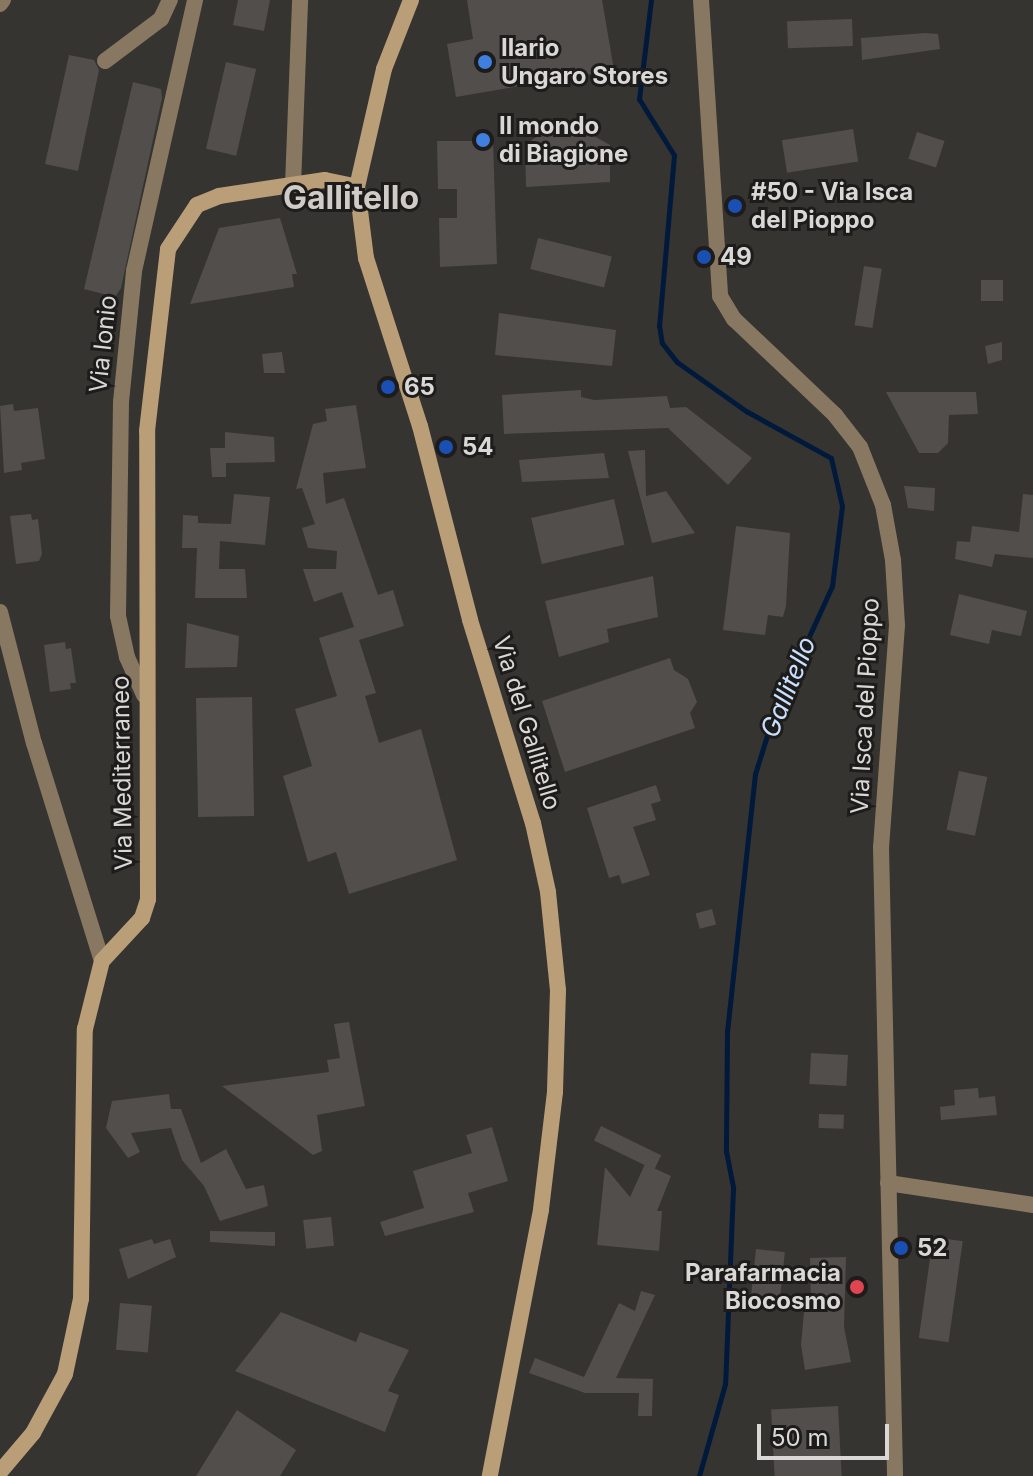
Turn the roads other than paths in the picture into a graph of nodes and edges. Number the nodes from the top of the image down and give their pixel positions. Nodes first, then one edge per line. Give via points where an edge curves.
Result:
1 (170, 0) edge
2 (195, 0) edge
3 (300, 0) edge
4 (411, 0) edge
5 (701, 0) edge
6 (105, 61) dead end
7 (293, 185) junction
8 (357, 187) junction
9 (0, 612) edge
10 (144, 695) junction
11 (102, 961) junction
12 (888, 1183) junction
13 (1033, 1205) edge
14 (0, 1472) edge
15 (490, 1476) edge
16 (895, 1476) edge

1 - 6 street via 161,19
2 - 10 street, Via Ionio via 134,271 121,402 118,616 127,657
3 - 7 street
4 - 8 street, Via del Gallitello via 384,69
5 - 12 street, Via Isca del Pioppo via 720,296 734,319 835,415 860,447 883,505 893,560 897,625 881,847
7 - 8 street, Via Mediterraneo via 325,180
7 - 10 street, Via Mediterraneo via 219,196 197,205 168,249 147,431
8 - 15 street, Via del Gallitello via 375,297 420,426 470,620 533,823 554,941 558,990 550,1142
9 - 11 street via 34,743
10 - 11 street, Via Mediterraneo via 148,899 142,918
11 - 14 street, Via Mediterraneo via 85,1029 81,1299 65,1374 33,1433
12 - 13 street
12 - 16 street, Via Isca del Pioppo

